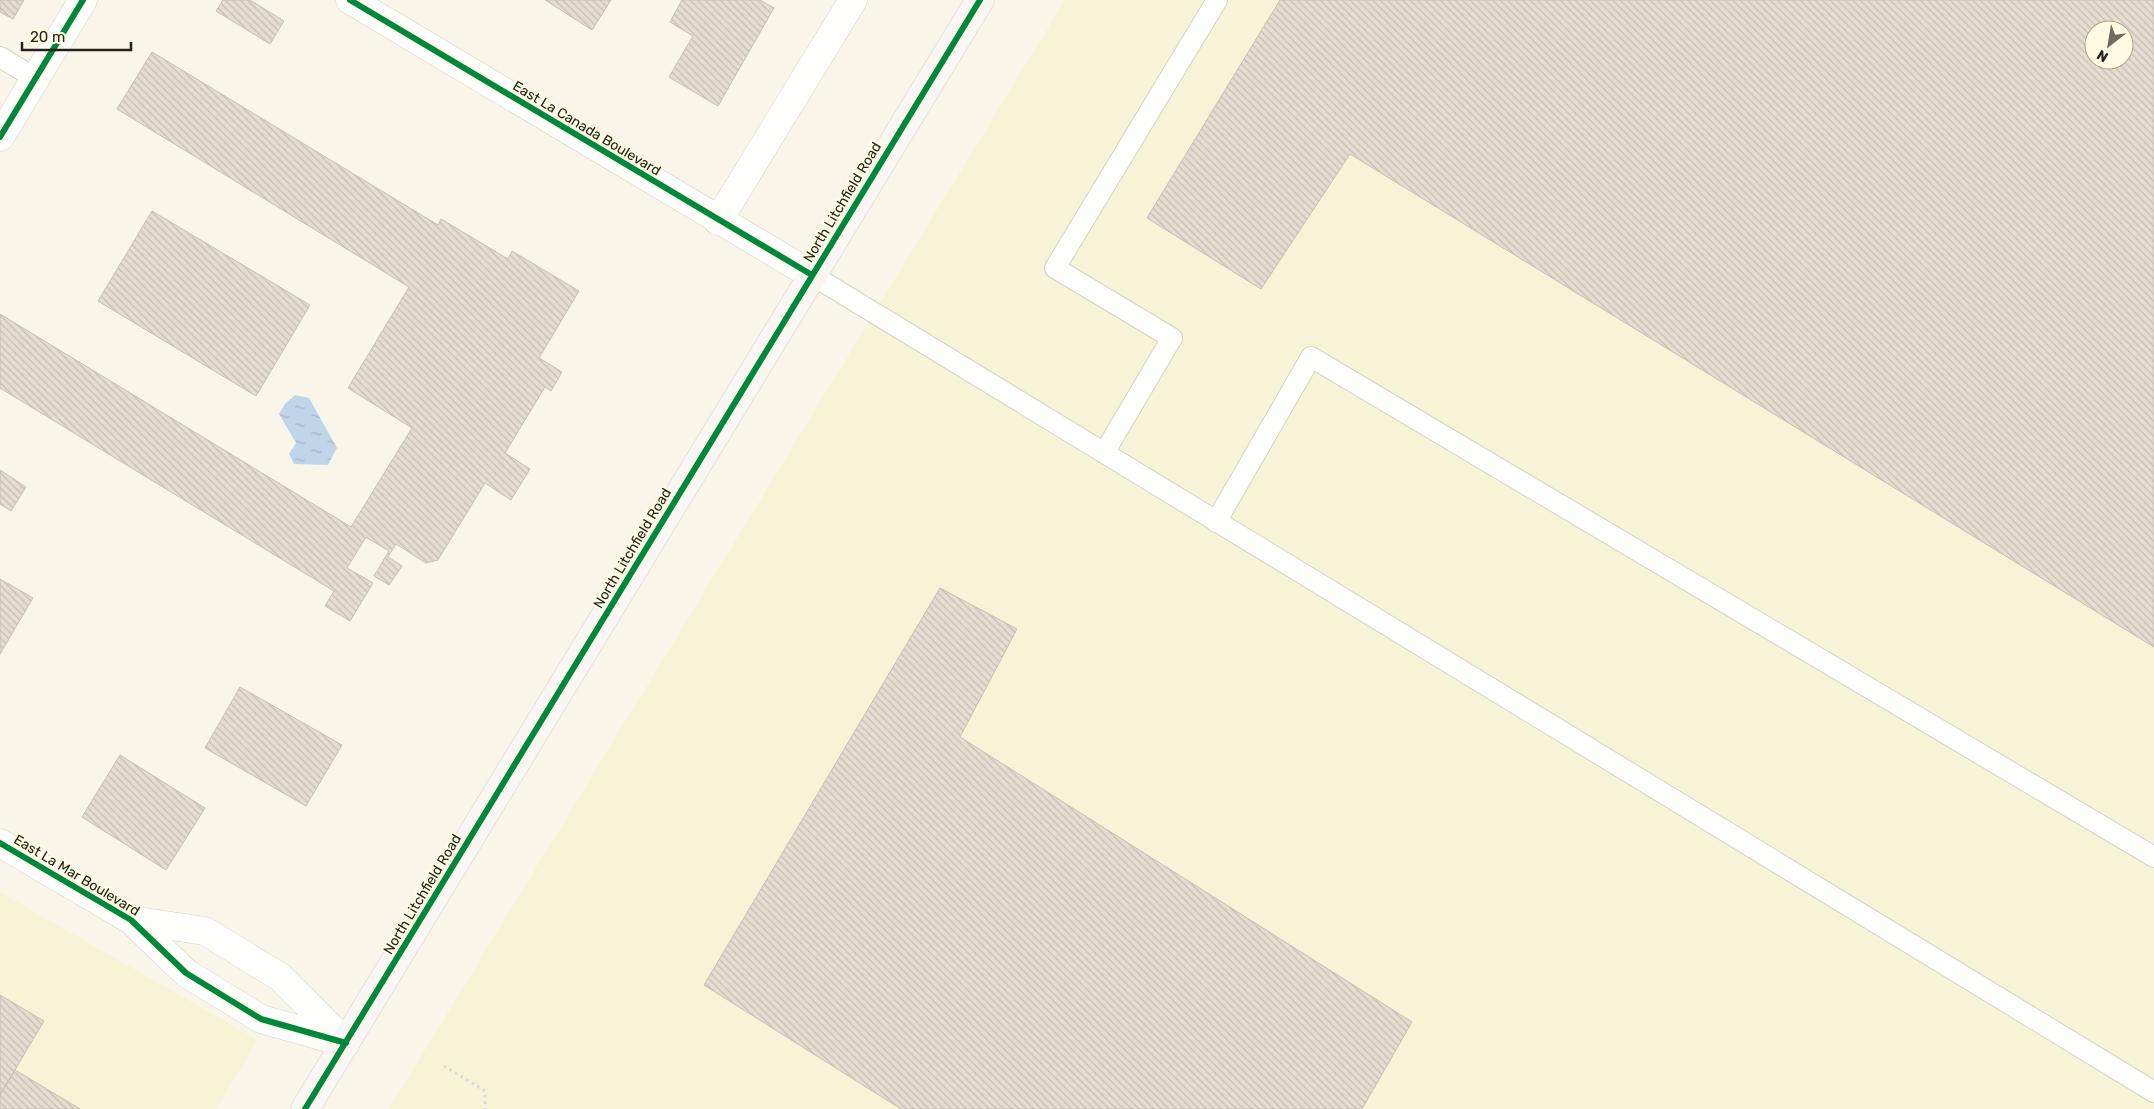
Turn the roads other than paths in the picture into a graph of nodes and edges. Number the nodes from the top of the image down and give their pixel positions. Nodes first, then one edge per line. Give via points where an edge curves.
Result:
1 (83, 0) edge
2 (350, 0) edge
3 (853, 0) edge
4 (980, 0) edge
5 (1217, 0) edge
6 (0, 57) edge
7 (35, 78) junction
8 (0, 137) edge
9 (718, 222) junction
10 (812, 276) junction
11 (1104, 453) junction
12 (1216, 522) junction
13 (0, 843) edge
14 (2154, 857) edge
15 (131, 920) junction
16 (346, 1043) junction
17 (2154, 1092) edge
18 (305, 1109) edge

1 - 7 street
2 - 9 street, East La Canada Boulevard
3 - 9 street
4 - 10 main road, North Litchfield Road
5 - 11 lane via 1055,268 1172,338
6 - 7 lane
7 - 8 street
9 - 10 street, East La Canada Boulevard
10 - 11 lane
10 - 16 main road, North Litchfield Road
11 - 12 lane
12 - 14 lane via 1311,357
12 - 17 lane
13 - 15 street, East La Mar Boulevard
15 - 16 street, East La Mar Boulevard via 186,973 260,1019
15 - 16 street, East La Mar Boulevard via 205,931 280,977
16 - 18 main road, North Litchfield Road

